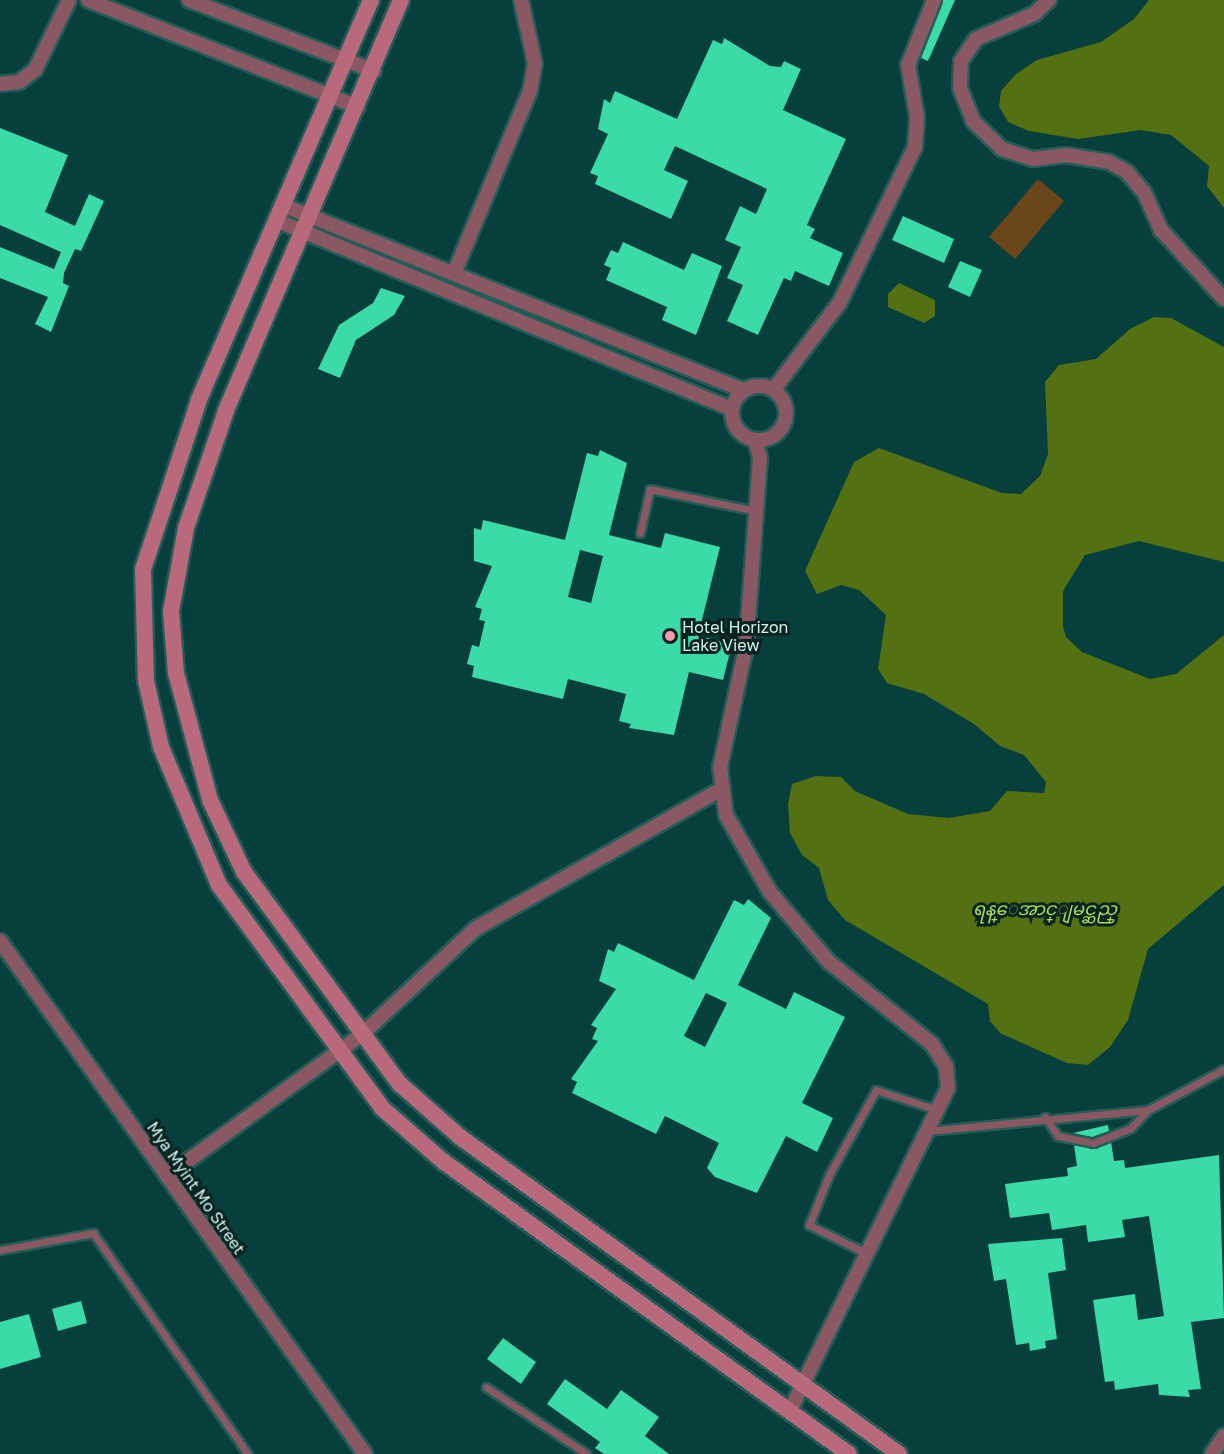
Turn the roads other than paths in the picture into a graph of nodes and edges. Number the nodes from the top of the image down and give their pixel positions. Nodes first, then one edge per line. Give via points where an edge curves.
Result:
1 (69, 0) edge
2 (88, 0) edge
3 (189, 0) edge
4 (371, 0) edge
5 (401, 0) edge
6 (521, 0) edge
7 (934, 0) edge
8 (1049, 0) edge
9 (348, 61) junction
10 (374, 71) junction
11 (0, 84) edge
12 (332, 97) junction
13 (358, 107) junction
14 (281, 213) junction
15 (308, 224) junction
16 (454, 272) junction
17 (1224, 298) edge
18 (560, 316) junction
19 (550, 338) junction
20 (774, 389) junction
21 (743, 390) junction
22 (732, 409) junction
23 (755, 440) junction
24 (756, 511) junction
25 (640, 533) dead end
26 (723, 788) junction
27 (0, 941) edge
28 (360, 1036) junction
29 (337, 1052) junction
30 (1224, 1069) edge
31 (938, 1110) junction
32 (1148, 1110) junction
33 (1045, 1117) junction
34 (927, 1131) junction
35 (167, 1176) junction
36 (0, 1250) edge
37 (868, 1254) junction
38 (804, 1386) junction
39 (486, 1388) dead end
40 (790, 1411) junction
41 (1224, 1436) edge
42 (248, 1454) edge
43 (365, 1454) edge
44 (587, 1454) edge
45 (849, 1454) edge
46 (899, 1454) edge
47 (1212, 1454) edge

1 - 11 street via 35,70 20,82
2 - 12 street
3 - 9 street
4 - 9 main road
5 - 10 main road
6 - 16 street via 535,64 530,91
7 - 20 street via 908,65 918,117 915,147 840,302
8 - 17 street via 1034,14 976,39 961,61 960,88 973,121 1002,149 1033,159 1066,156 1109,162 1127,172 1144,192 1168,239
9 - 10 street
9 - 12 main road
10 - 13 main road
12 - 13 street
12 - 14 main road
13 - 15 main road
14 - 15 street
14 - 29 main road via 200,400 146,559 146,681 161,747 219,885
15 - 16 street
15 - 19 street
15 - 28 main road via 198,481 171,611 176,673 210,800 244,872
16 - 18 street
18 - 19 street
18 - 21 street
19 - 22 street
20 - 21 street
20 - 23 street via 787,417 776,435
21 - 22 street
22 - 23 street via 737,429
23 - 24 street
24 - 25 lane via 650,489
24 - 26 street via 746,647 720,767
26 - 28 street via 475,929
26 - 31 street via 726,814 770,892 829,962 932,1044 946,1066 948,1088
27 - 35 street, Mya Myint Mo Street
28 - 29 street
28 - 38 main road via 400,1084 460,1137
29 - 35 street
29 - 40 main road via 382,1108 444,1162
30 - 32 lane
31 - 34 street
31 - 37 lane via 876,1090 829,1175 809,1225
32 - 33 lane
32 - 33 lane via 1131,1128 1093,1143 1058,1136
33 - 34 lane
34 - 37 street
35 - 43 street, Mya Myint Mo Street
36 - 42 lane via 93,1233
37 - 38 street
38 - 40 street
38 - 46 main road
39 - 44 lane
40 - 45 main road
41 - 47 street

